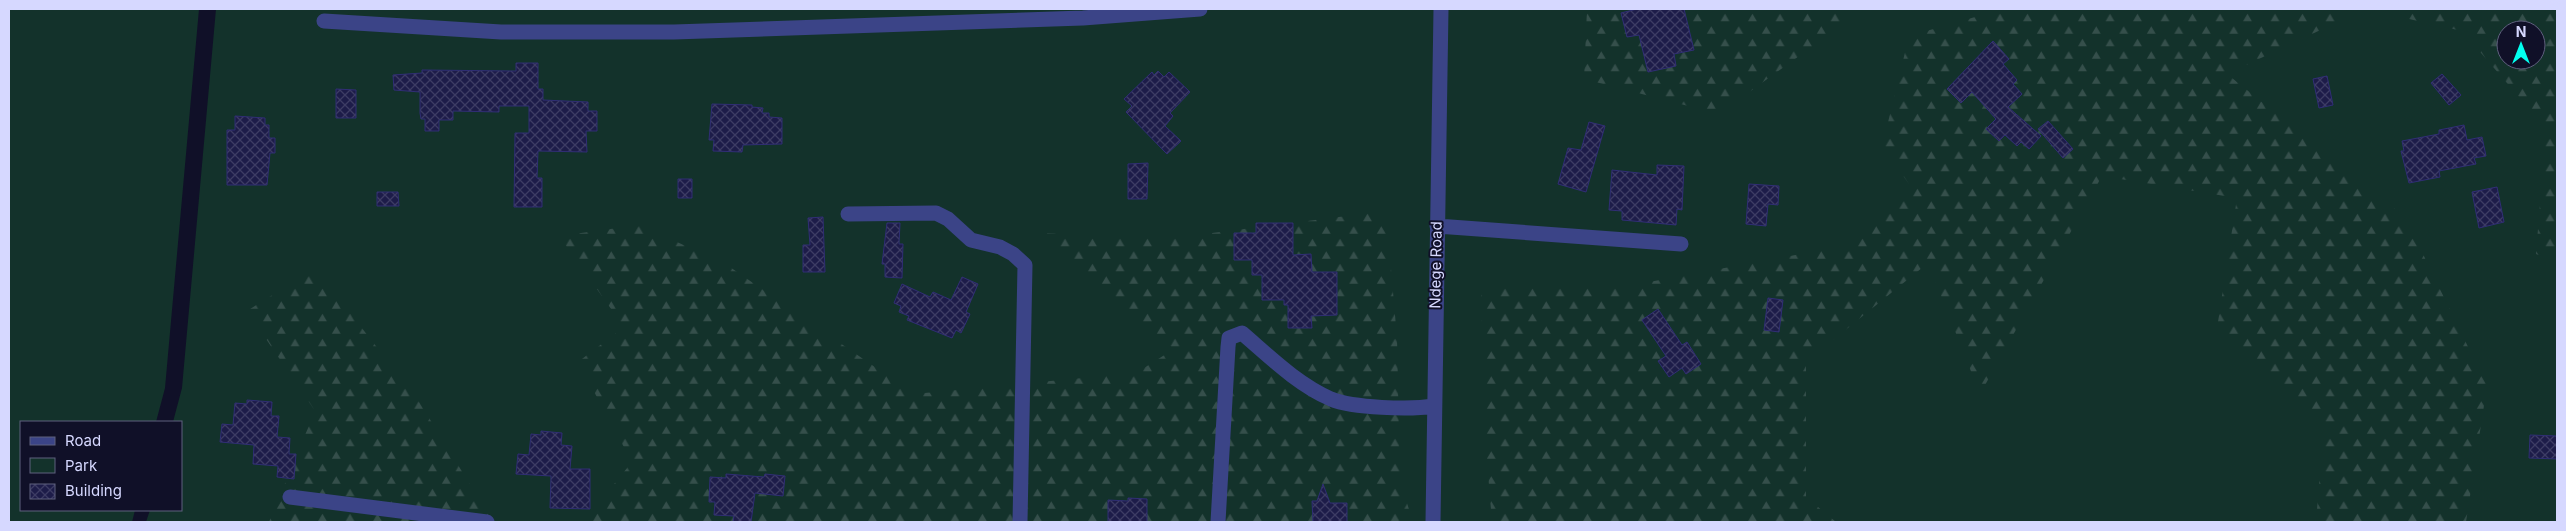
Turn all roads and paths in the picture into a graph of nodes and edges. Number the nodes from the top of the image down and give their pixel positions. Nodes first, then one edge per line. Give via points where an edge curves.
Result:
1 (1200, 9) edge
2 (1441, 9) edge
3 (324, 21) dead end
4 (848, 214) dead end
5 (1437, 226) junction
6 (1681, 244) dead end
7 (1434, 406) junction
8 (290, 498) dead end
9 (487, 522) edge
10 (1020, 522) edge
11 (1218, 522) edge
12 (1433, 522) edge

1 - 3 street via 1083,18 674,32 501,32
2 - 5 street, Ndege Road
4 - 10 street via 936,213 948,219 971,240 1000,247 1025,264
5 - 6 street
5 - 7 street, Ndege Road
7 - 11 street via 1412,409 1332,400 1285,371 1242,333 1233,335 1229,338 1228,347
7 - 12 street, Ndege Road
8 - 9 street

